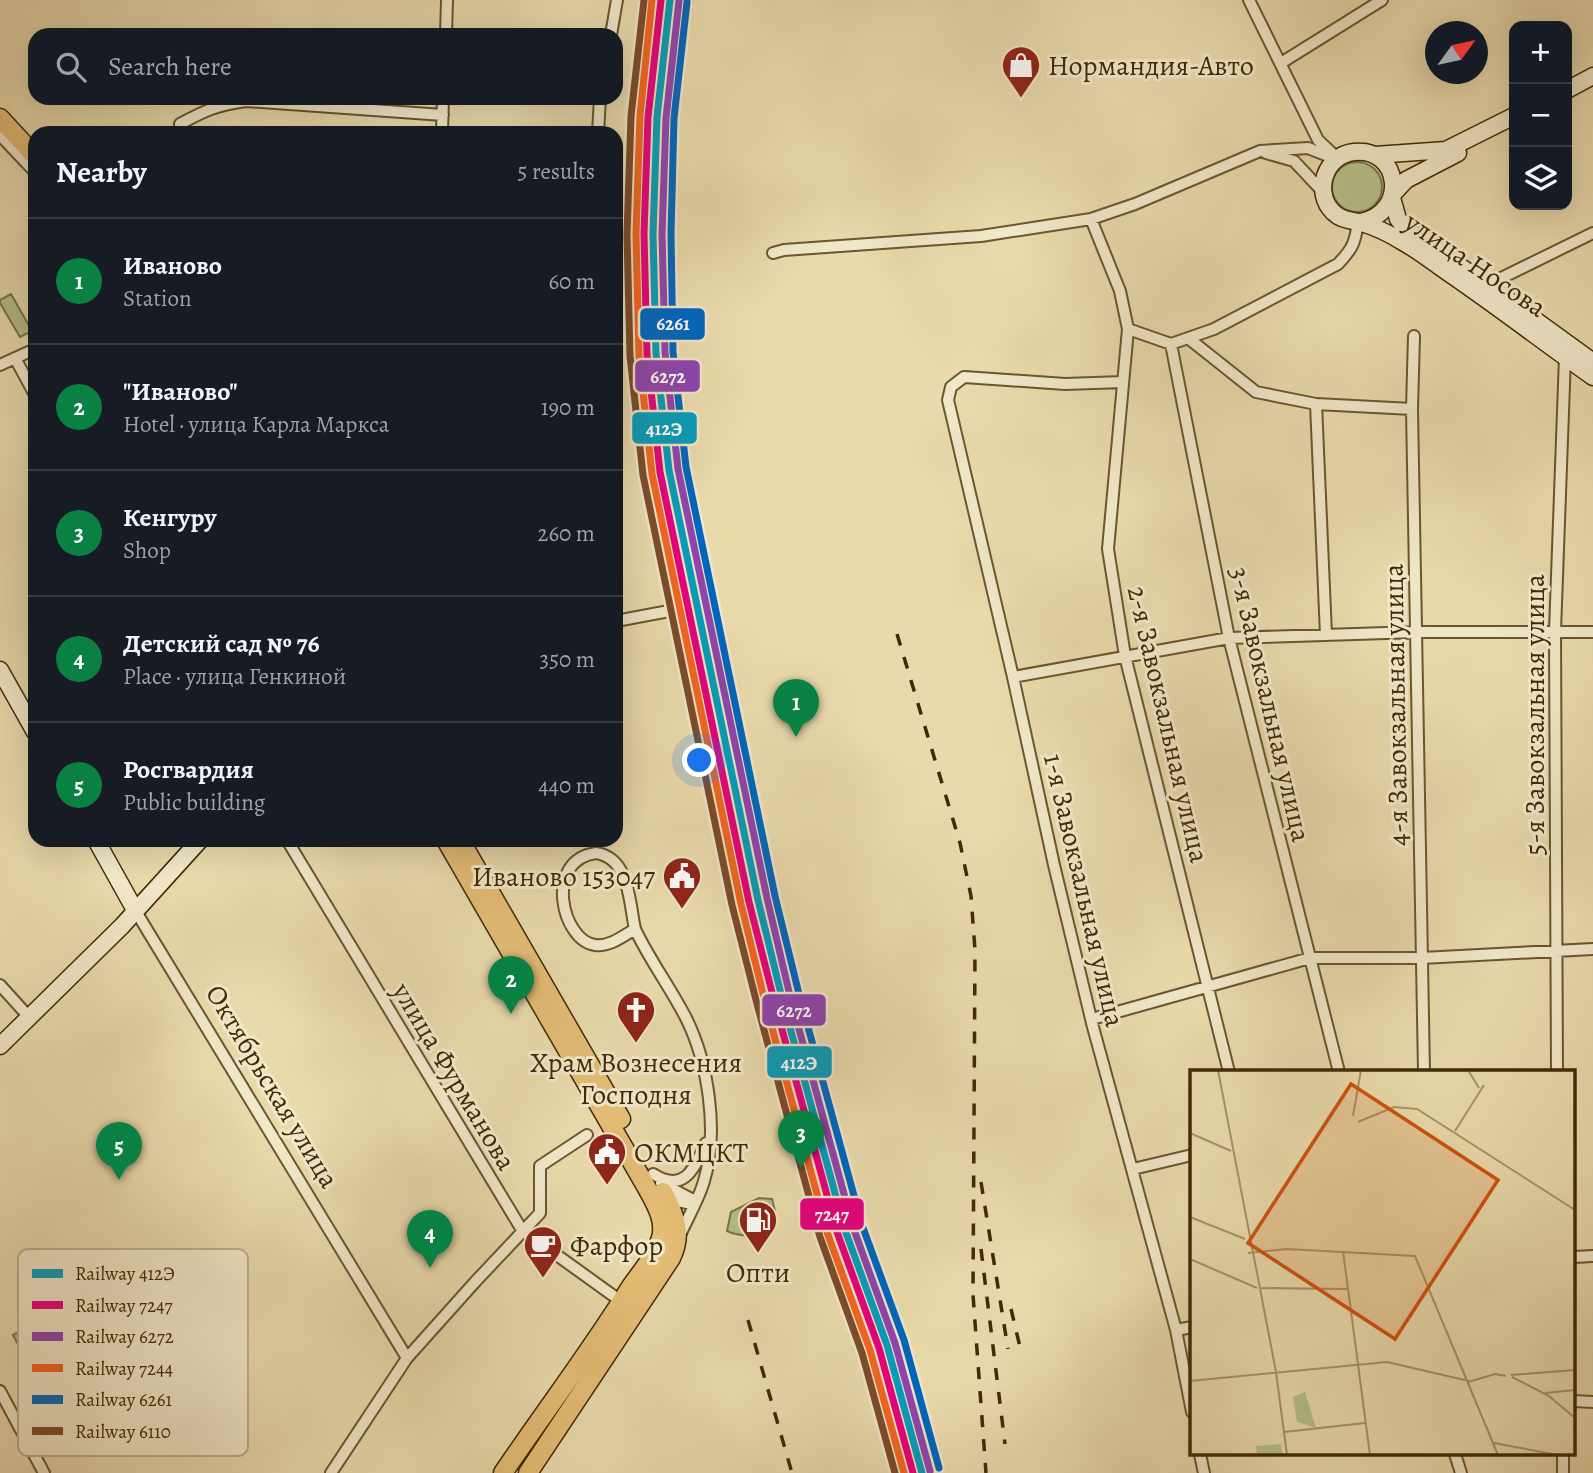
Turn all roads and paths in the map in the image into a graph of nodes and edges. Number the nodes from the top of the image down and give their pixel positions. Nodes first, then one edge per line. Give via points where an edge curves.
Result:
1 (447, 0) edge
2 (617, 0) edge
3 (1249, 0) edge
4 (1381, 0) edge
5 (446, 28) edge
6 (612, 28) edge
7 (1281, 63) junction
8 (1593, 76) edge
9 (1572, 87) edge
10 (1593, 87) edge
11 (1572, 98) edge
12 (222, 105) edge
13 (302, 105) edge
14 (443, 105) edge
15 (600, 105) edge
16 (443, 115) junction
17 (0, 118) edge
18 (1509, 118) edge
19 (187, 126) edge
20 (442, 126) edge
21 (598, 126) edge
22 (1509, 128) edge
23 (0, 135) edge
24 (28, 148) edge
25 (1260, 151) junction
26 (1375, 156) junction
27 (1337, 158) junction
28 (28, 165) edge
29 (1323, 192) junction
30 (1393, 196) junction
31 (1091, 219) junction
32 (1360, 222) junction
33 (1593, 233) edge
34 (773, 253) dead end
35 (1484, 290) junction
36 (647, 328) dead end
37 (1128, 330) junction
38 (1414, 336) dead end
39 (1188, 338) junction
40 (1171, 344) junction
41 (28, 352) edge
42 (15, 358) junction
43 (1565, 358) junction
44 (1593, 362) edge
45 (0, 365) edge
46 (1593, 377) edge
47 (28, 381) edge
48 (1123, 382) junction
49 (1316, 404) junction
50 (1412, 409) junction
51 (623, 620) edge
52 (1555, 631) junction
53 (1417, 632) junction
54 (1593, 632) edge
55 (1326, 635) junction
56 (1228, 638) junction
57 (1125, 656) junction
58 (0, 672) edge
59 (1013, 677) junction
60 (28, 720) edge
61 (100, 847) edge
62 (194, 847) edge
63 (291, 847) edge
64 (450, 847) edge
65 (464, 847) edge
66 (135, 910) junction
67 (635, 929) junction
68 (1593, 949) edge
69 (1555, 950) junction
70 (1310, 958) junction
71 (1422, 958) junction
72 (0, 985) edge
73 (1208, 986) junction
74 (29, 1017) junction
75 (1091, 1019) junction
76 (0, 1046) edge
77 (1229, 1070) edge
78 (1338, 1070) edge
79 (1424, 1070) edge
80 (1558, 1070) edge
81 (710, 1134) junction
82 (587, 1135) dead end
83 (1190, 1156) edge
84 (1133, 1170) junction
85 (652, 1181) junction
86 (666, 1199) junction
87 (695, 1200) junction
88 (522, 1230) junction
89 (671, 1233) junction
90 (622, 1302) junction
91 (1190, 1327) edge
92 (1176, 1330) junction
93 (407, 1358) junction
94 (0, 1391) edge
95 (1190, 1402) edge
96 (18, 1425) edge
97 (515, 1455) junction
98 (35, 1456) edge
99 (1456, 1456) edge
100 (531, 1471) edge
101 (44, 1473) edge
102 (331, 1473) edge
103 (503, 1473) edge
104 (1461, 1473) edge

1 - 5 street
2 - 6 street
3 - 7 street
4 - 7 street
7 - 27 street via 1318,140
8 - 9 main road
10 - 11 main road
12 - 19 street
13 - 16 street
14 - 16 street
15 - 21 street
16 - 20 street
17 - 24 main road
18 - 26 main road via 1446,150
22 - 30 main road via 1406,180
23 - 28 street
25 - 27 street via 1308,148
25 - 29 street via 1294,161
25 - 31 street
26 - 27 main road via 1356,151
26 - 30 main road via 1388,168
27 - 29 main road via 1325,174
29 - 32 main road via 1340,218
30 - 32 main road via 1384,212
30 - 35 main road, улица Носова via 1398,219 1406,229
31 - 34 street via 981,236
31 - 37 street, 2-я Завокзальная улица via 1120,291
32 - 35 main road, улица Носова via 1402,241
32 - 39 street via 1356,240 1338,264
33 - 35 street
35 - 43 main road, улица Носова
35 - 44 main road, улица Носова
36 - 51 street via 657,444 685,608
37 - 40 street
37 - 48 street, 2-я Завокзальная улица
38 - 50 street, 4-я Завокзальная улица
39 - 40 street
39 - 49 street via 1256,392
40 - 56 street, 3-я Завокзальная улица
41 - 42 street
42 - 45 street
42 - 47 street
43 - 46 main road, улица Носова
43 - 52 street, 5-я Завокзальная улица
48 - 57 street, 2-я Завокзальная улица via 1108,549
48 - 59 street, 1-я Завокзальная улица via 1065,384 964,377 951,387 948,400
49 - 50 street
49 - 55 street
50 - 53 street, 4-я Завокзальная улица
52 - 53 street
52 - 54 street
52 - 69 street, 5-я Завокзальная улица
53 - 55 street
53 - 71 street, 4-я Завокзальная улица
55 - 56 street
56 - 57 street
56 - 70 street, 3-я Завокзальная улица
57 - 59 street
57 - 73 street, 2-я Завокзальная улица
58 - 60 main road
59 - 75 street, 1-я Завокзальная улица
61 - 66 main road, Октябрьская улица
62 - 66 main road
63 - 88 street, улица Фурманова
64 - 85 main road
65 - 85 main road
66 - 74 main road
66 - 93 street, Октябрьская улица
67 - 67 street via 624,874 614,860 596,853 575,861 562,882 567,914 581,940 595,945 610,943
67 - 81 street via 684,1015 703,1059
68 - 69 street
69 - 71 street
69 - 80 street, 5-я Завокзальная улица
70 - 71 street
70 - 73 street
70 - 78 street, 3-я Завокзальная улица
71 - 79 street, 4-я Завокзальная улица
72 - 74 street
73 - 75 street
73 - 77 street, 2-я Завокзальная улица
74 - 76 main road
75 - 84 street, 1-я Завокзальная улица
81 - 85 street via 687,1176
81 - 87 street via 704,1181
82 - 88 street via 540,1166 540,1213
83 - 84 street
84 - 92 street, 1-я Завокзальная улица
85 - 86 main road
85 - 87 street
85 - 89 main road via 662,1223
86 - 87 street
86 - 89 main road
87 - 89 street
87 - 89 street
88 - 90 street, улица Фурманова
88 - 93 street
89 - 90 main road
89 - 100 main road via 671,1258
90 - 97 main road
91 - 92 street
92 - 95 street, 1-я Завокзальная улица
93 - 102 street
94 - 96 street
97 - 100 main road
97 - 103 main road
98 - 101 street
99 - 104 street

